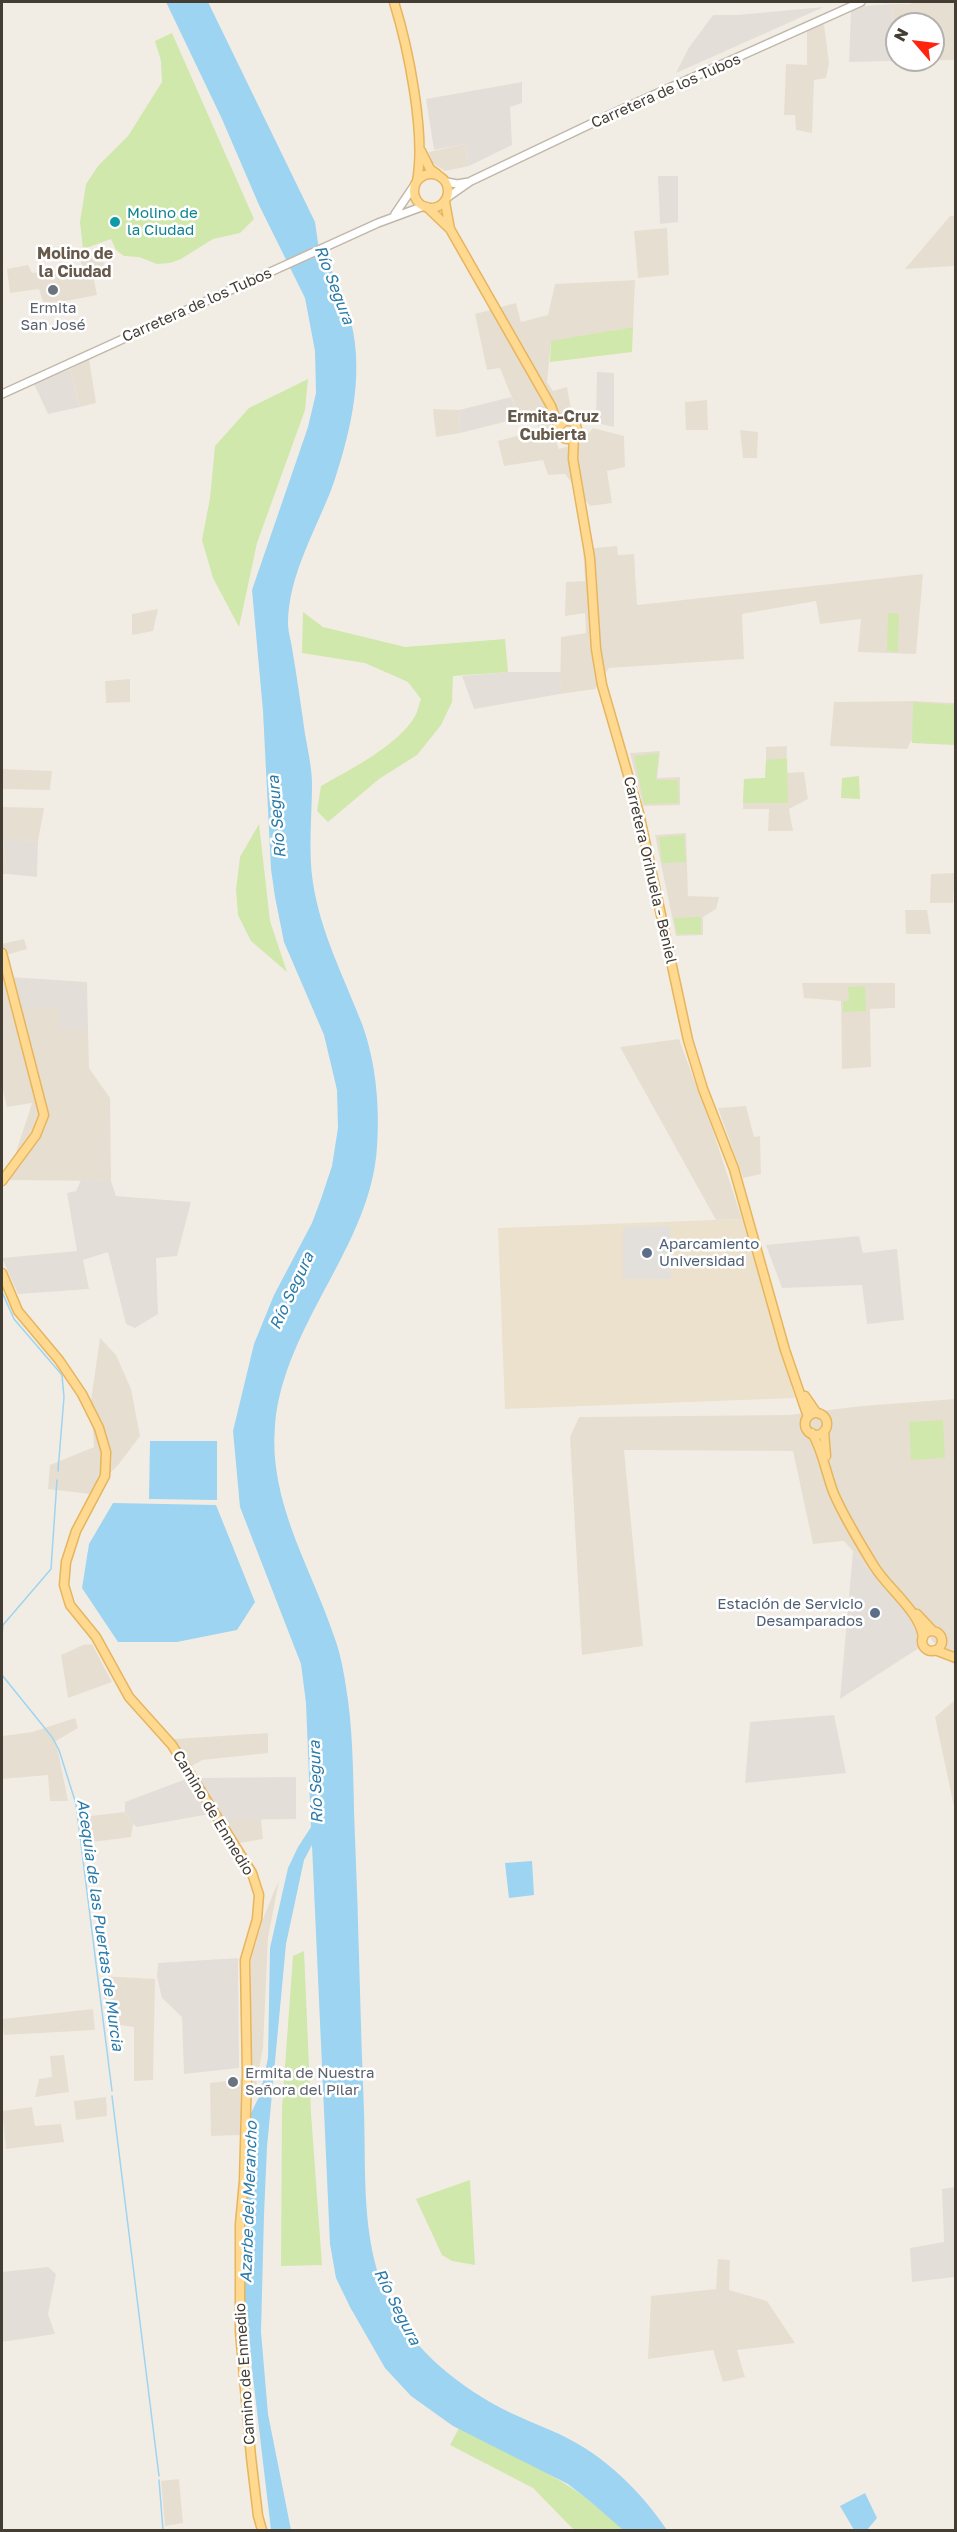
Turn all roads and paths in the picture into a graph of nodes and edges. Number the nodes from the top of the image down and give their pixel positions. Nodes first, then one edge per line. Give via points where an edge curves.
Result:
1 (394, 2) edge
2 (861, 2) edge
3 (420, 146) junction
4 (438, 174) junction
5 (471, 181) junction
6 (417, 182) junction
7 (447, 182) junction
8 (446, 199) junction
9 (425, 207) junction
10 (393, 216) junction
11 (450, 229) junction
12 (2, 394) edge
13 (551, 406) junction
14 (568, 421) junction
15 (559, 428) junction
16 (574, 436) junction
17 (564, 438) junction
18 (573, 459) junction
19 (2, 953) edge
20 (2, 1181) edge
21 (744, 1204) junction
22 (2, 1273) edge
23 (820, 1414) junction
24 (808, 1417) junction
25 (824, 1431) junction
26 (812, 1433) junction
27 (933, 1631) junction
28 (923, 1638) junction
29 (942, 1640) junction
30 (935, 1650) junction
31 (956, 1657) edge
32 (262, 2530) edge

1 - 3 main road via 407,54
2 - 5 street, Carretera de los Tubos
3 - 4 main road via 430,169
3 - 6 main road
4 - 6 main road via 426,174
4 - 7 main road
5 - 7 street, Carretera de los Tubos
5 - 8 street, Carretera de los Tubos
6 - 9 main road via 414,194
6 - 10 street
7 - 8 main road
8 - 9 main road via 437,207
8 - 11 main road
9 - 10 street, Carretera de los Tubos
9 - 11 main road
10 - 12 street, Carretera de los Tubos
11 - 13 main road
13 - 14 main road
13 - 15 main road
14 - 15 main road
14 - 16 main road via 576,427
15 - 17 main road
16 - 17 main road
16 - 18 main road, Carretera Orihuela - Beniel
17 - 18 main road, Carretera Orihuela - Beniel
18 - 21 main road, Carretera Orihuela - Beniel via 590,558 602,685 639,813 688,1040
19 - 20 main road via 44,1114 36,1135
21 - 23 main road, Carretera Orihuela - Beniel via 804,1394
21 - 24 main road, Carretera Orihuela - Beniel
22 - 32 main road, Camino de Enmedio via 18,1311 60,1360 82,1394 106,1452 105,1476 76,1531 66,1562 64,1586 70,1605 96,1637 129,1697 172,1745 252,1873 259,1895 257,1919 245,1960 247,2074 240,2332
23 - 24 main road
23 - 25 main road via 826,1421
24 - 26 main road via 806,1426
25 - 26 main road
25 - 27 main road via 824,1451 849,1515 884,1573
26 - 28 main road via 834,1494 852,1528 887,1584 919,1624
27 - 28 main road
27 - 29 main road
28 - 30 main road via 926,1648
29 - 30 main road
29 - 31 main road
30 - 31 main road

